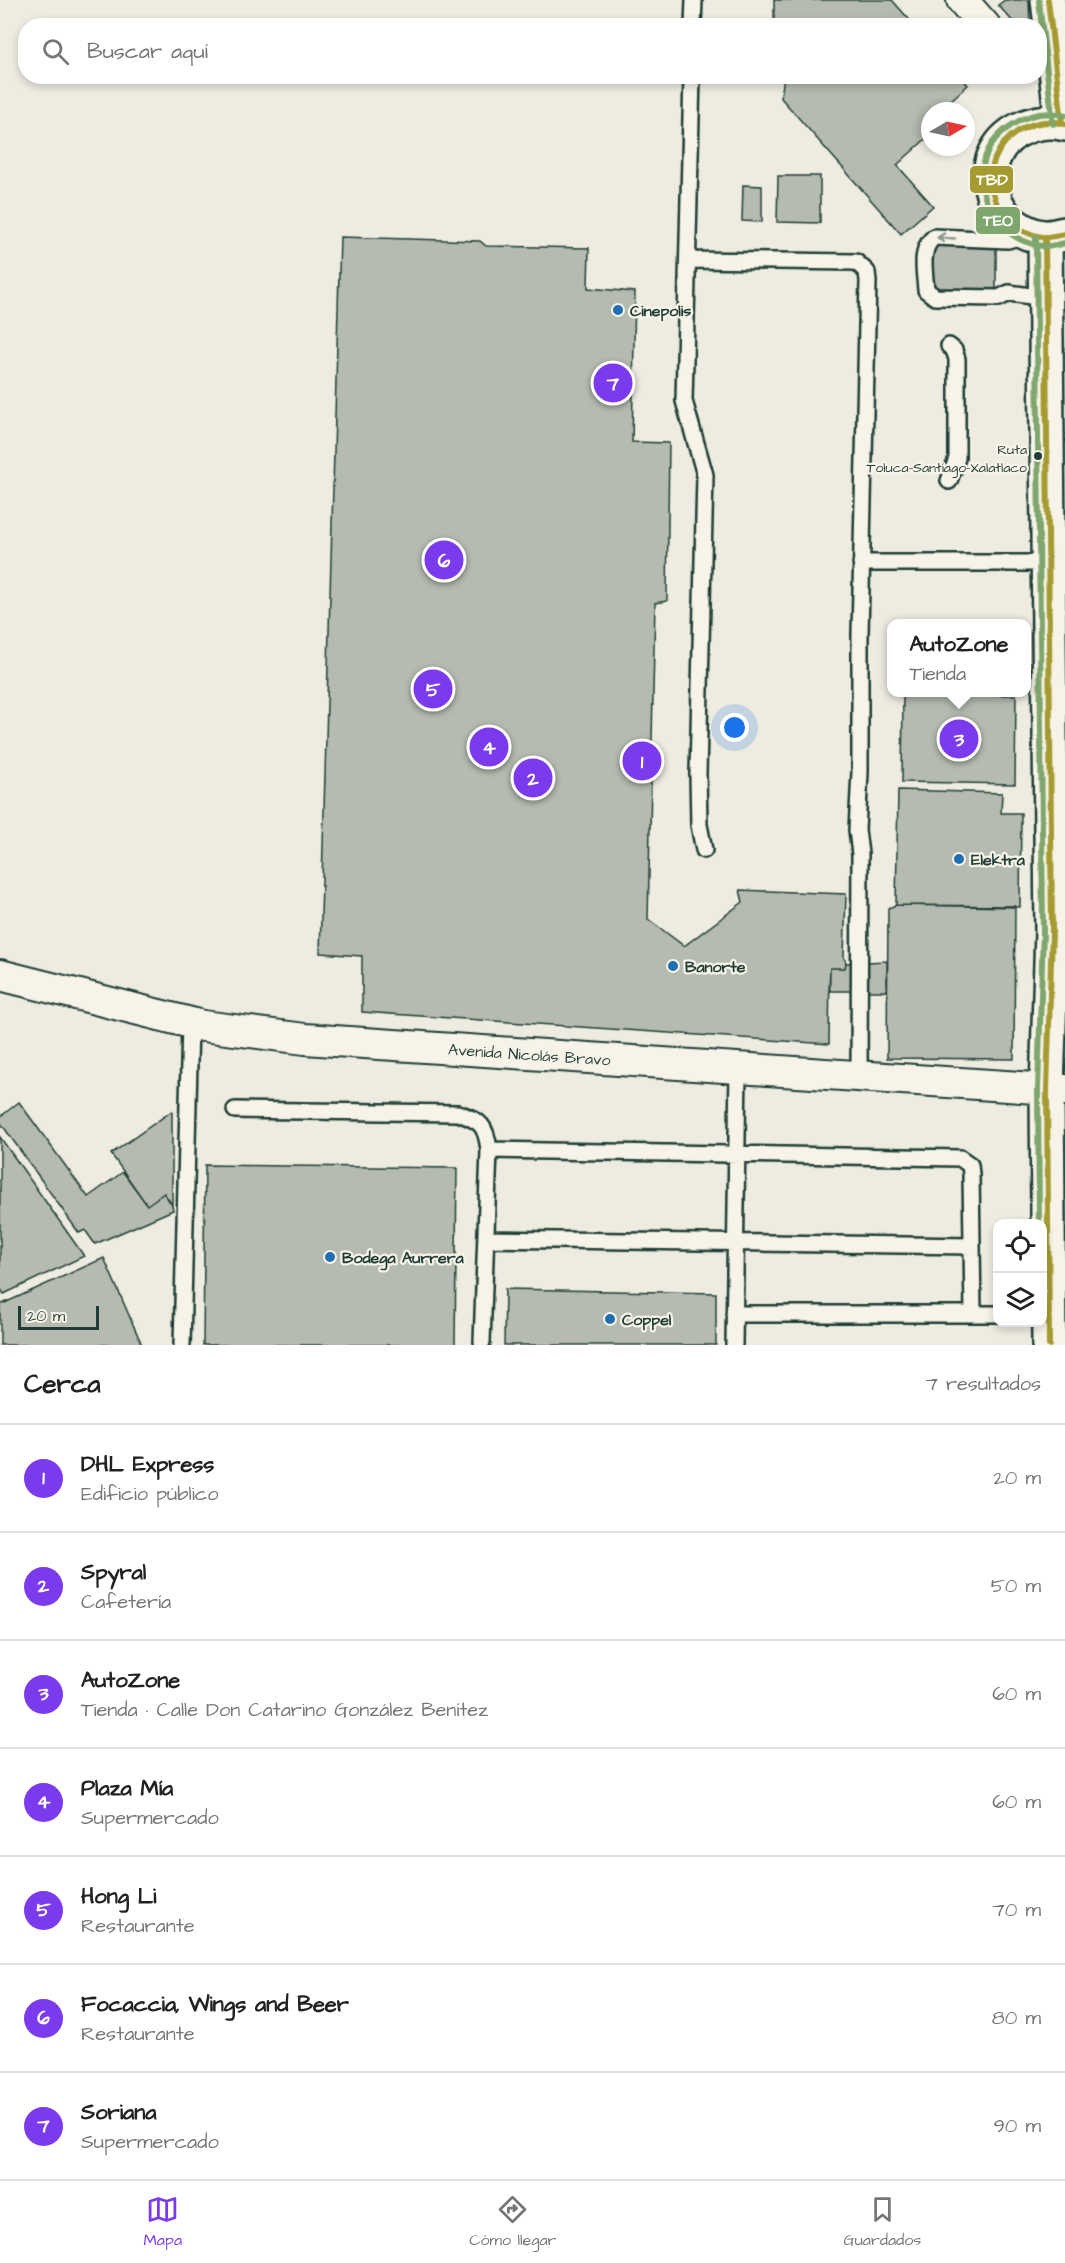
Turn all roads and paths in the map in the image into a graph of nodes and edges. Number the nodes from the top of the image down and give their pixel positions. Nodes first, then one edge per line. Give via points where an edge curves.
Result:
1 (694, 0) edge
2 (962, 0) edge
3 (1048, 0) edge
4 (693, 18) edge
5 (978, 18) edge
6 (1047, 63) edge
7 (692, 84) edge
8 (1063, 124) edge
9 (1044, 234) edge
10 (688, 260) junction
11 (1045, 298) junction
12 (950, 346) dead end
13 (949, 481) dead end
14 (861, 563) junction
15 (1048, 563) junction
16 (1057, 595) edge
17 (1057, 675) edge
18 (1057, 757) edge
19 (704, 850) dead end
20 (1058, 931) edge
21 (0, 975) edge
22 (190, 1023) junction
23 (738, 1068) junction
24 (859, 1076) junction
25 (1056, 1089) edge
26 (235, 1110) dead end
27 (489, 1150) junction
28 (737, 1155) junction
29 (486, 1239) junction
30 (735, 1244) junction
31 (972, 1246) junction
32 (734, 1314) junction
33 (973, 1314) junction
34 (993, 1314) edge
35 (1047, 1324) edge
36 (482, 1342) dead end
37 (182, 1345) edge
38 (734, 1345) edge

1 - 4 lane
2 - 5 street
3 - 6 main road
6 - 8 main road
7 - 10 lane
8 - 9 main road via 1038,122 1016,131 999,148 990,170 992,194 1003,216
9 - 11 main road
9 -> 11 lane via 1008,240 934,237 924,254 926,290 935,297 999,298 1009,293
10 - 14 lane via 856,262 867,272
10 - 19 lane via 684,401 705,475 698,774 699,825
11 - 15 main road
12 - 13 lane via 957,359 957,458
14 - 15 lane
14 - 24 lane
15 - 16 main road
16 - 17 main road
17 - 18 main road
18 - 20 main road
20 - 25 main road
21 - 22 street, Avenida Nicolás Bravo
22 - 23 street, Avenida Nicolás Bravo via 305,1039
22 - 37 lane
23 - 24 street, Avenida Nicolás Bravo
23 - 28 lane
24 - 25 street, Avenida Nicolás Bravo
25 - 35 main road
26 - 27 lane via 458,1113 476,1119 484,1127
27 - 28 lane
27 - 29 lane
28 - 30 lane
28 - 31 lane via 966,1160 971,1174
29 - 30 lane
29 - 36 lane
30 - 31 lane
30 - 32 lane
31 - 33 lane
32 - 33 lane
32 - 38 lane
33 - 34 lane

